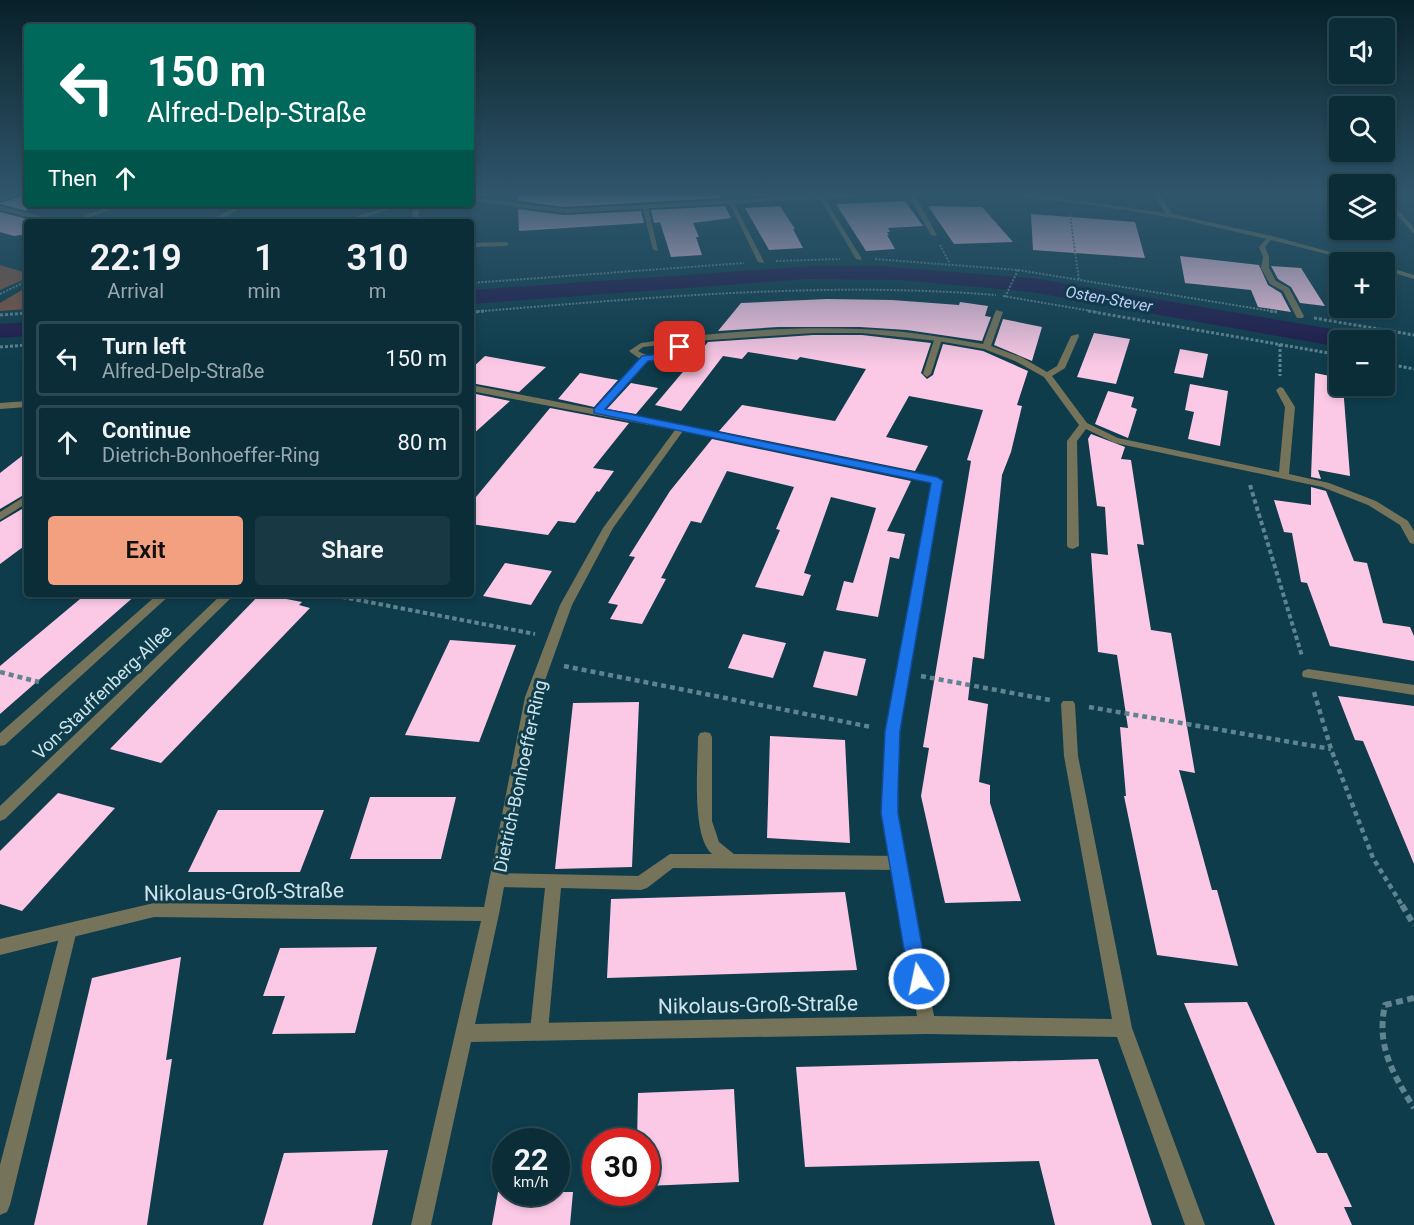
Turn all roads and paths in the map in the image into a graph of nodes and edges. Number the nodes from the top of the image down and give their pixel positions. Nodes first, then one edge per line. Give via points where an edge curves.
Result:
1 (755, 251) edge
2 (854, 251) edge
3 (1075, 251) edge
4 (1264, 251) edge
5 (859, 259) junction
6 (761, 262) junction
7 (1017, 271) junction
8 (1395, 271) edge
9 (1414, 277) edge
10 (1079, 280) junction
11 (24, 282) edge
12 (474, 283) edge
13 (0, 294) edge
14 (1006, 295) dead end
15 (474, 312) edge
16 (999, 312) dead end
17 (24, 314) edge
18 (0, 315) edge
19 (1300, 316) junction
20 (1414, 335) edge
21 (1075, 336) dead end
22 (938, 339) junction
23 (693, 340) junction
24 (1280, 344) junction
25 (24, 345) edge
26 (0, 347) edge
27 (986, 347) junction
28 (1329, 353) edge
29 (646, 358) junction
30 (1395, 365) edge
31 (1414, 369) edge
32 (927, 374) dead end
33 (1047, 375) junction
34 (474, 389) edge
35 (1280, 390) joint
36 (24, 404) edge
37 (0, 406) edge
38 (598, 411) junction
39 (1084, 425) junction
40 (681, 428) junction
41 (1244, 467) junction
42 (1284, 475) junction
43 (24, 500) edge
44 (0, 517) edge
45 (1409, 524) edge
46 (1414, 541) edge
47 (1073, 546) dead end
48 (162, 597) edge
49 (226, 597) edge
50 (343, 597) edge
51 (554, 637) junction
52 (545, 662) junction
53 (903, 673) junction
54 (1308, 674) junction
55 (1414, 690) edge
56 (1068, 704) junction
57 (892, 731) junction
58 (705, 737) dead end
59 (0, 741) edge
60 (1331, 748) junction
61 (0, 815) edge
62 (731, 861) junction
63 (898, 863) junction
64 (498, 880) junction
65 (554, 881) junction
66 (491, 914) junction
67 (1414, 925) edge
68 (69, 930) junction
69 (0, 947) edge
70 (1414, 998) edge
71 (927, 1025) junction
72 (1123, 1028) junction
73 (539, 1031) junction
74 (465, 1033) junction
75 (1414, 1108) edge
76 (0, 1205) edge
77 (421, 1225) edge
78 (1195, 1225) edge

1 - 6 street
2 - 5 street
3 - 10 path
4 - 19 street via 1265,268 1273,282 1286,290
5 - 6 path
5 - 7 path
6 - 12 path
7 - 10 path
7 - 14 path
8 - 9 street
10 - 19 path
11 - 13 path
15 - 24 path via 798,287 879,286 1005,296
16 - 27 street
17 - 18 path
19 - 20 path
21 - 33 street via 1060,368
22 - 23 street via 862,331 813,331
22 - 27 street
22 - 32 street
23 - 29 street via 664,357
23 - 29 street via 641,345 633,351
24 - 28 path
24 - 35 path
25 - 26 path
27 - 33 street
29 - 38 street
30 - 31 path
33 - 39 street
34 - 38 street
35 - 42 street via 1290,407
36 - 37 street
38 - 40 street
39 - 41 street via 1115,440
39 - 47 street via 1072,441
40 - 51 street, Dietrich-Bonhoeffer-Ring via 608,528 566,605
40 - 53 street via 937,481
41 - 42 street
41 - 54 path
42 - 45 street via 1325,485 1371,503
43 - 44 street
45 - 46 street
48 - 59 street, Von-Stauffenberg-Allee
49 - 61 street, Von-Stauffenberg-Allee
50 - 51 path
51 - 52 street, Dietrich-Bonhoeffer-Ring
52 - 57 path
52 - 64 street, Dietrich-Bonhoeffer-Ring via 532,697
53 - 56 path
53 - 57 street
54 - 55 street
54 - 60 path
56 - 60 path
56 - 72 street via 1071,756
57 - 63 street via 889,813
58 - 62 street via 705,821 713,846
60 - 67 path via 1373,858
62 - 63 street
62 - 65 street via 670,861 641,883
63 - 71 street
64 - 65 street
64 - 66 street, Dietrich-Bonhoeffer-Ring
65 - 73 street
66 - 68 street, Nikolaus-Groß-Straße via 154,910
66 - 74 street, Dietrich-Bonhoeffer-Ring
68 - 69 street, Nikolaus-Groß-Straße
68 - 76 street
70 - 75 path via 1385,1005 1379,1023 1380,1043
71 - 72 street, Nikolaus-Groß-Straße
71 - 73 street, Nikolaus-Groß-Straße
72 - 78 street
73 - 74 street, Nikolaus-Groß-Straße
74 - 77 street, Dietrich-Bonhoeffer-Ring

